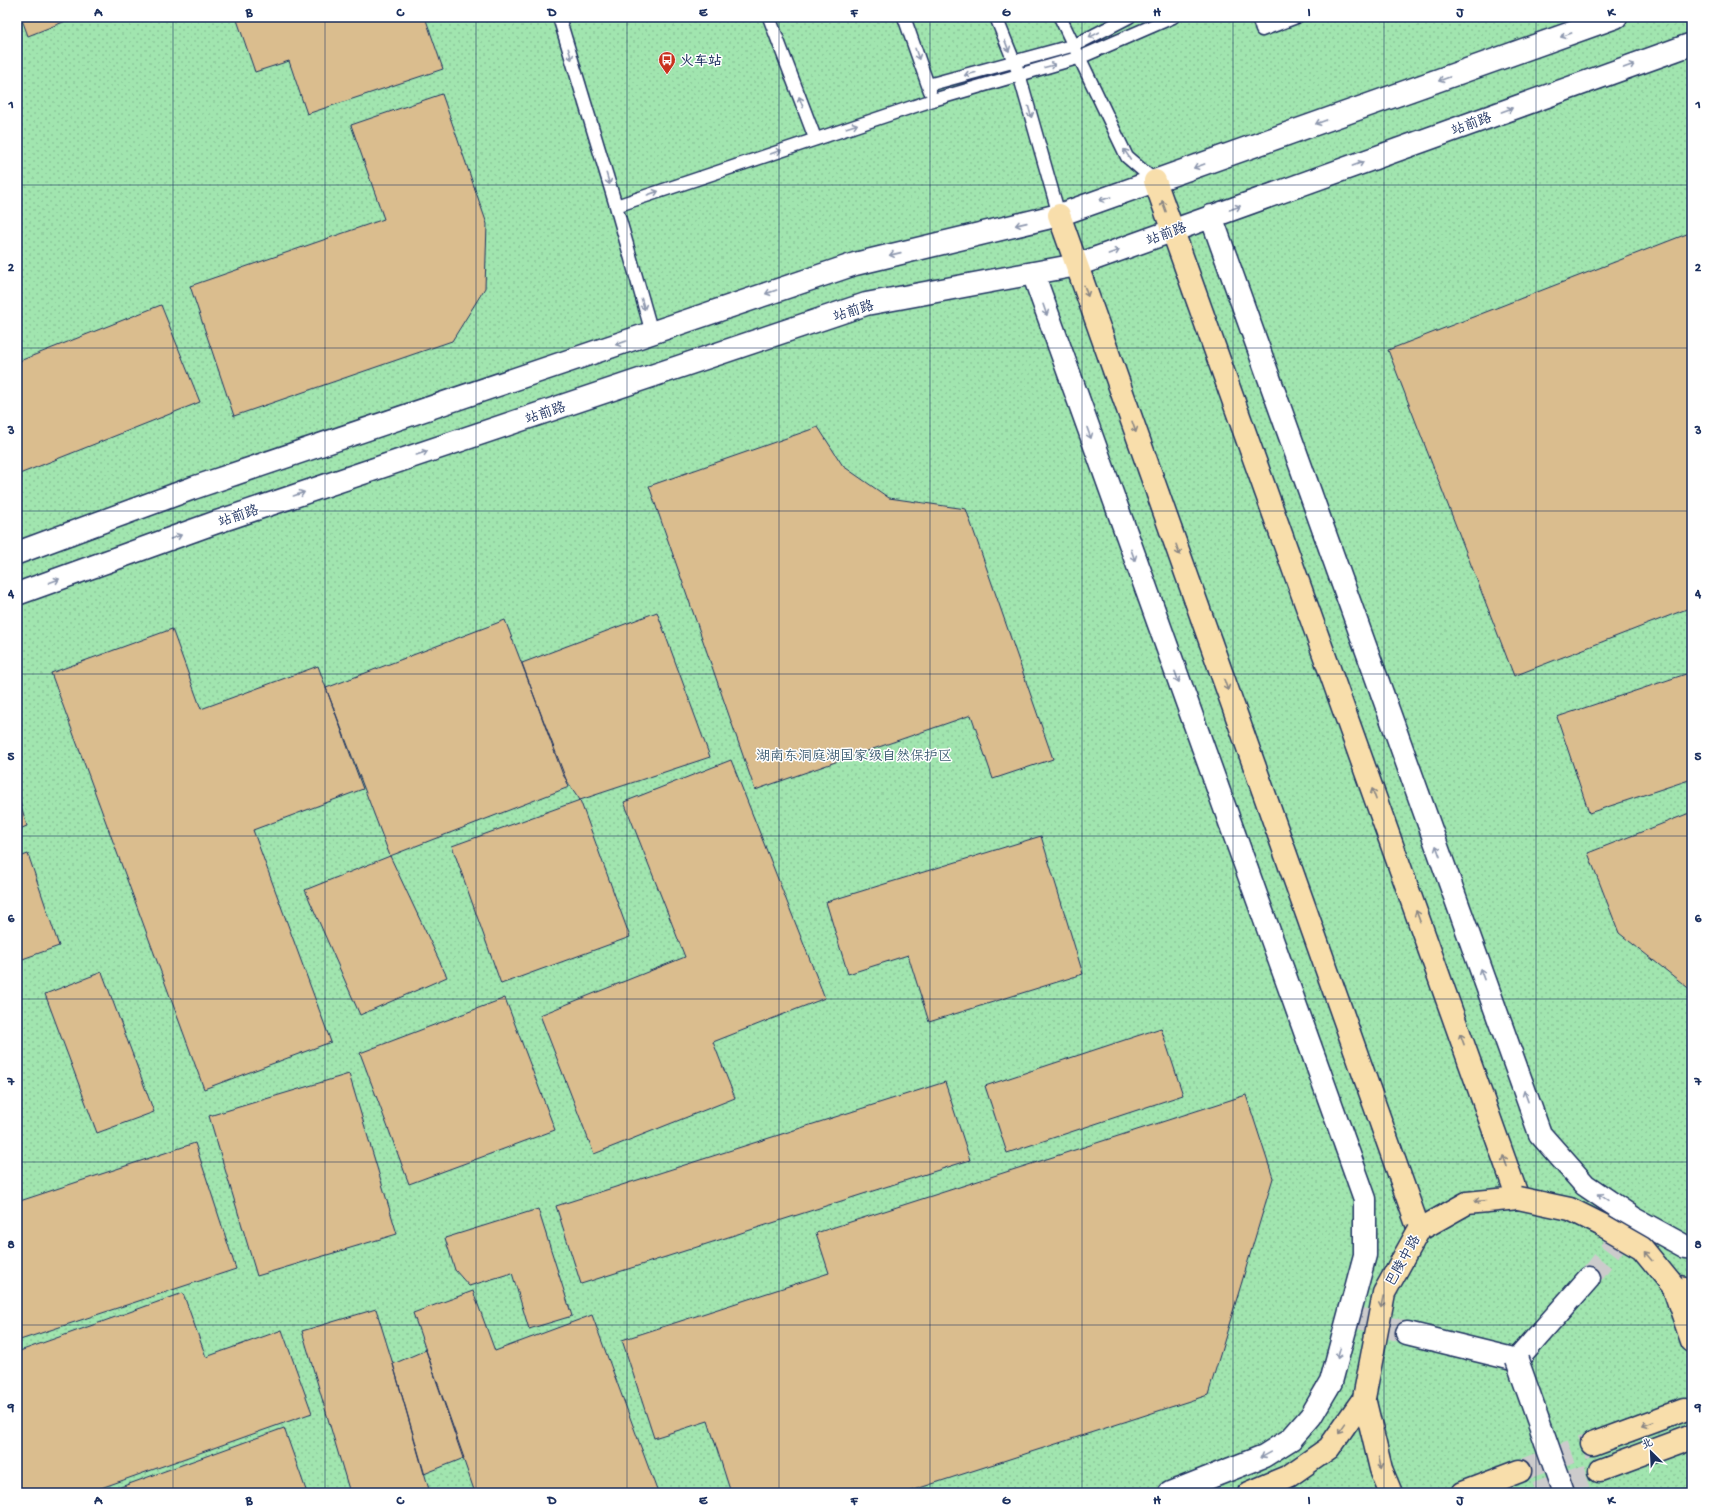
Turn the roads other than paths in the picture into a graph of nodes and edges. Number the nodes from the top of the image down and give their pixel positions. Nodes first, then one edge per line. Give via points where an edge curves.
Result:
1 (558, 17) edge
2 (769, 17) edge
3 (904, 17) edge
4 (996, 17) edge
5 (1060, 17) edge
6 (1128, 17) edge
7 (1173, 17) edge
8 (1258, 17) edge
9 (1297, 17) edge
10 (1616, 17) edge
11 (1156, 20) edge
12 (1692, 44) edge
13 (1075, 45) junction
14 (1081, 57) junction
15 (1014, 62) junction
16 (1019, 74) junction
17 (928, 85) junction
18 (933, 100) junction
19 (815, 138) junction
20 (1155, 181) junction
21 (616, 206) junction
22 (1059, 215) junction
23 (1211, 216) junction
24 (1173, 231) junction
25 (1077, 265) junction
26 (1033, 273) junction
27 (652, 333) junction
28 (17, 553) edge
29 (17, 594) edge
30 (1518, 1198) junction
31 (1419, 1230) junction
32 (1692, 1248) edge
33 (1589, 1278) tunnel mouth
34 (1683, 1288) edge
35 (1407, 1332) tunnel mouth
36 (1692, 1341) edge
37 (1517, 1360) junction
38 (1364, 1398) junction
39 (1684, 1410) dead end
40 (1692, 1436) edge
41 (1592, 1444) tunnel mouth
42 (1600, 1470) tunnel mouth
43 (1520, 1471) tunnel mouth
44 (1170, 1493) edge
45 (1249, 1493) edge
46 (1391, 1493) edge
47 (1462, 1493) edge
48 (1564, 1493) edge

1 -> 21 lane
19 -> 2 lane
3 -> 17 lane
4 -> 15 lane
5 - 13 lane
6 -> 13 lane
7 - 11 lane
8 - 9 lane via 1262,30
10 -> 20 main road
11 - 14 lane
23 -> 12 main road, 站前路
13 - 14 lane
13 - 15 lane
16 -> 14 lane
20 -> 14 lane via 1127,156
15 - 16 lane
15 -> 17 lane
16 - 18 lane
16 -> 22 lane
17 - 18 lane
19 -> 18 lane
21 -> 19 lane
20 -> 22 main road
24 -> 20 main road
21 -> 27 lane
22 - 25 main road
22 -> 27 main road via 855,264
23 - 24 main road, 站前路
32 -> 23 main road via 1635,1219 1586,1185 1540,1134
25 -> 24 main road, 站前路
30 -> 24 main road
25 - 26 main road, 站前路
25 -> 31 main road
29 -> 26 main road, 站前路 via 214,523 866,304
26 -> 44 main road via 1365,1199 1365,1255 1330,1382 1311,1416 1291,1439 1264,1456
27 -> 28 main road via 193,488
30 -> 31 main road, 巴陵中路 via 1467,1203
34 -> 30 main road, 巴陵中路, bridge via 1642,1248 1602,1225 1570,1208
31 -> 38 main road, 巴陵中路, bridge via 1384,1293
33 - 37 main road
34 - 36 main road
35 - 37 main road
37 - 48 main road, bridge
38 -> 45 main road, 巴陵中路 via 1329,1448 1289,1476
38 -> 46 main road via 1381,1469
39 -> 41 main road
40 - 42 main road
43 - 47 main road

